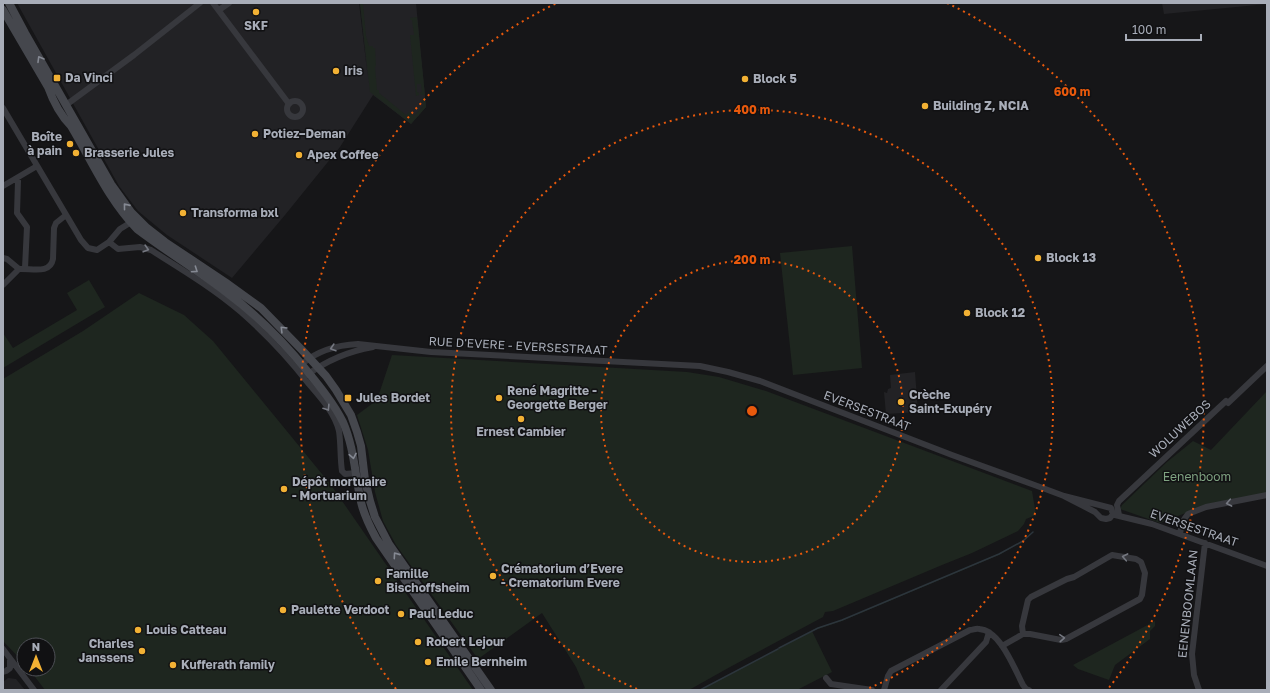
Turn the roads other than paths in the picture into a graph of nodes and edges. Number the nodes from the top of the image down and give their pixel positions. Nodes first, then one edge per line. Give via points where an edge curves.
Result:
1 (9, 3) edge
2 (200, 3) edge
3 (213, 3) edge
4 (229, 3) edge
5 (3, 10) edge
6 (219, 10) junction
7 (42, 77) junction
8 (289, 104) dead end
9 (66, 105) junction
10 (3, 108) edge
11 (71, 126) junction
12 (37, 166) junction
13 (16, 178) junction
14 (3, 186) edge
15 (66, 215) junction
16 (138, 218) junction
17 (130, 222) junction
18 (109, 242) junction
19 (3, 258) edge
20 (22, 268) junction
21 (3, 286) edge
22 (377, 346) junction
23 (309, 358) junction
24 (302, 364) junction
25 (659, 364) joint
26 (1267, 366) edge
27 (318, 367) junction
28 (307, 375) junction
29 (356, 473) junction
30 (1267, 495) edge
31 (1064, 496) junction
32 (1114, 513) junction
33 (1180, 534) junction
34 (1205, 543) junction
35 (1267, 566) edge
36 (989, 632) junction
37 (1024, 634) junction
38 (1002, 646) junction
39 (3, 649) edge
40 (3, 654) edge
41 (9, 658) junction
42 (3, 672) edge
43 (826, 678) dead end
44 (34, 690) edge
45 (481, 690) edge
46 (490, 690) edge
47 (872, 690) edge
48 (884, 690) edge
49 (941, 690) edge
50 (1027, 690) edge
51 (1199, 690) edge

9 -> 1 main road
2 - 9 street
3 - 6 street
4 - 6 street
5 - 7 main road
6 - 8 street
7 - 9 street via 60,103
7 - 11 main road
9 - 11 street
16 -> 9 main road via 111,184
10 - 12 street
11 - 17 main road via 114,202
12 - 13 street
12 - 15 street
13 - 14 street
13 - 20 street via 16,214 27,227
15 - 18 street via 80,240 88,248 97,250
15 - 20 street via 54,228 52,263 48,268
16 - 17 street
23 -> 16 main road via 261,308 165,242
17 - 18 street
17 -> 24 main road via 155,243 237,300 275,334
18 -> 28 street via 118,249 140,247 151,250 212,290 240,312
19 - 20 street
20 - 21 street
22 -> 23 street, RUE D'EVERE - EVERSESTRAAT via 348,344
22 - 25 street, RUE D'EVERE - EVERSESTRAAT via 431,352
22 - 27 street, RUE D'EVERE - EVERSESTRAAT via 344,355
23 - 24 street, RUE D'EVERE - EVERSESTRAAT
23 - 27 main road
24 - 28 main road
25 - 31 street, EVERSESTRAAT via 700,366 750,378
26 - 32 street, WOLUWEBOS via 1131,488 1119,501
27 - 28 street, RUE D'EVERE - EVERSESTRAAT
46 -> 27 main road via 384,536 370,501 361,446 354,424 340,396
28 -> 29 main road via 333,404 343,423
28 -> 29 street via 339,431 344,474
29 - 45 main road via 362,504 376,538
30 -> 33 street via 1206,507 1188,514 1182,522
31 - 32 street, EVERSESTRAAT
31 - 32 street, EVERSESTRAAT via 1095,512 1101,518 1110,518
32 - 33 street, EVERSESTRAAT
33 - 34 street, EVERSESTRAAT
34 - 35 street, EVERSESTRAAT
34 - 51 street, EENENBOOMLAAN via 1192,654 1194,675
36 - 38 street
36 - 48 street via 977,628 970,630 891,671
36 - 49 street via 986,642
37 -> 37 street via 1066,639 1140,599 1145,573 1141,562 1112,555 1030,597 1022,626
37 - 38 street
38 - 50 street
39 - 41 street
40 - 41 street
41 - 42 street via 10,668
41 - 44 street
43 - 47 street via 831,684

